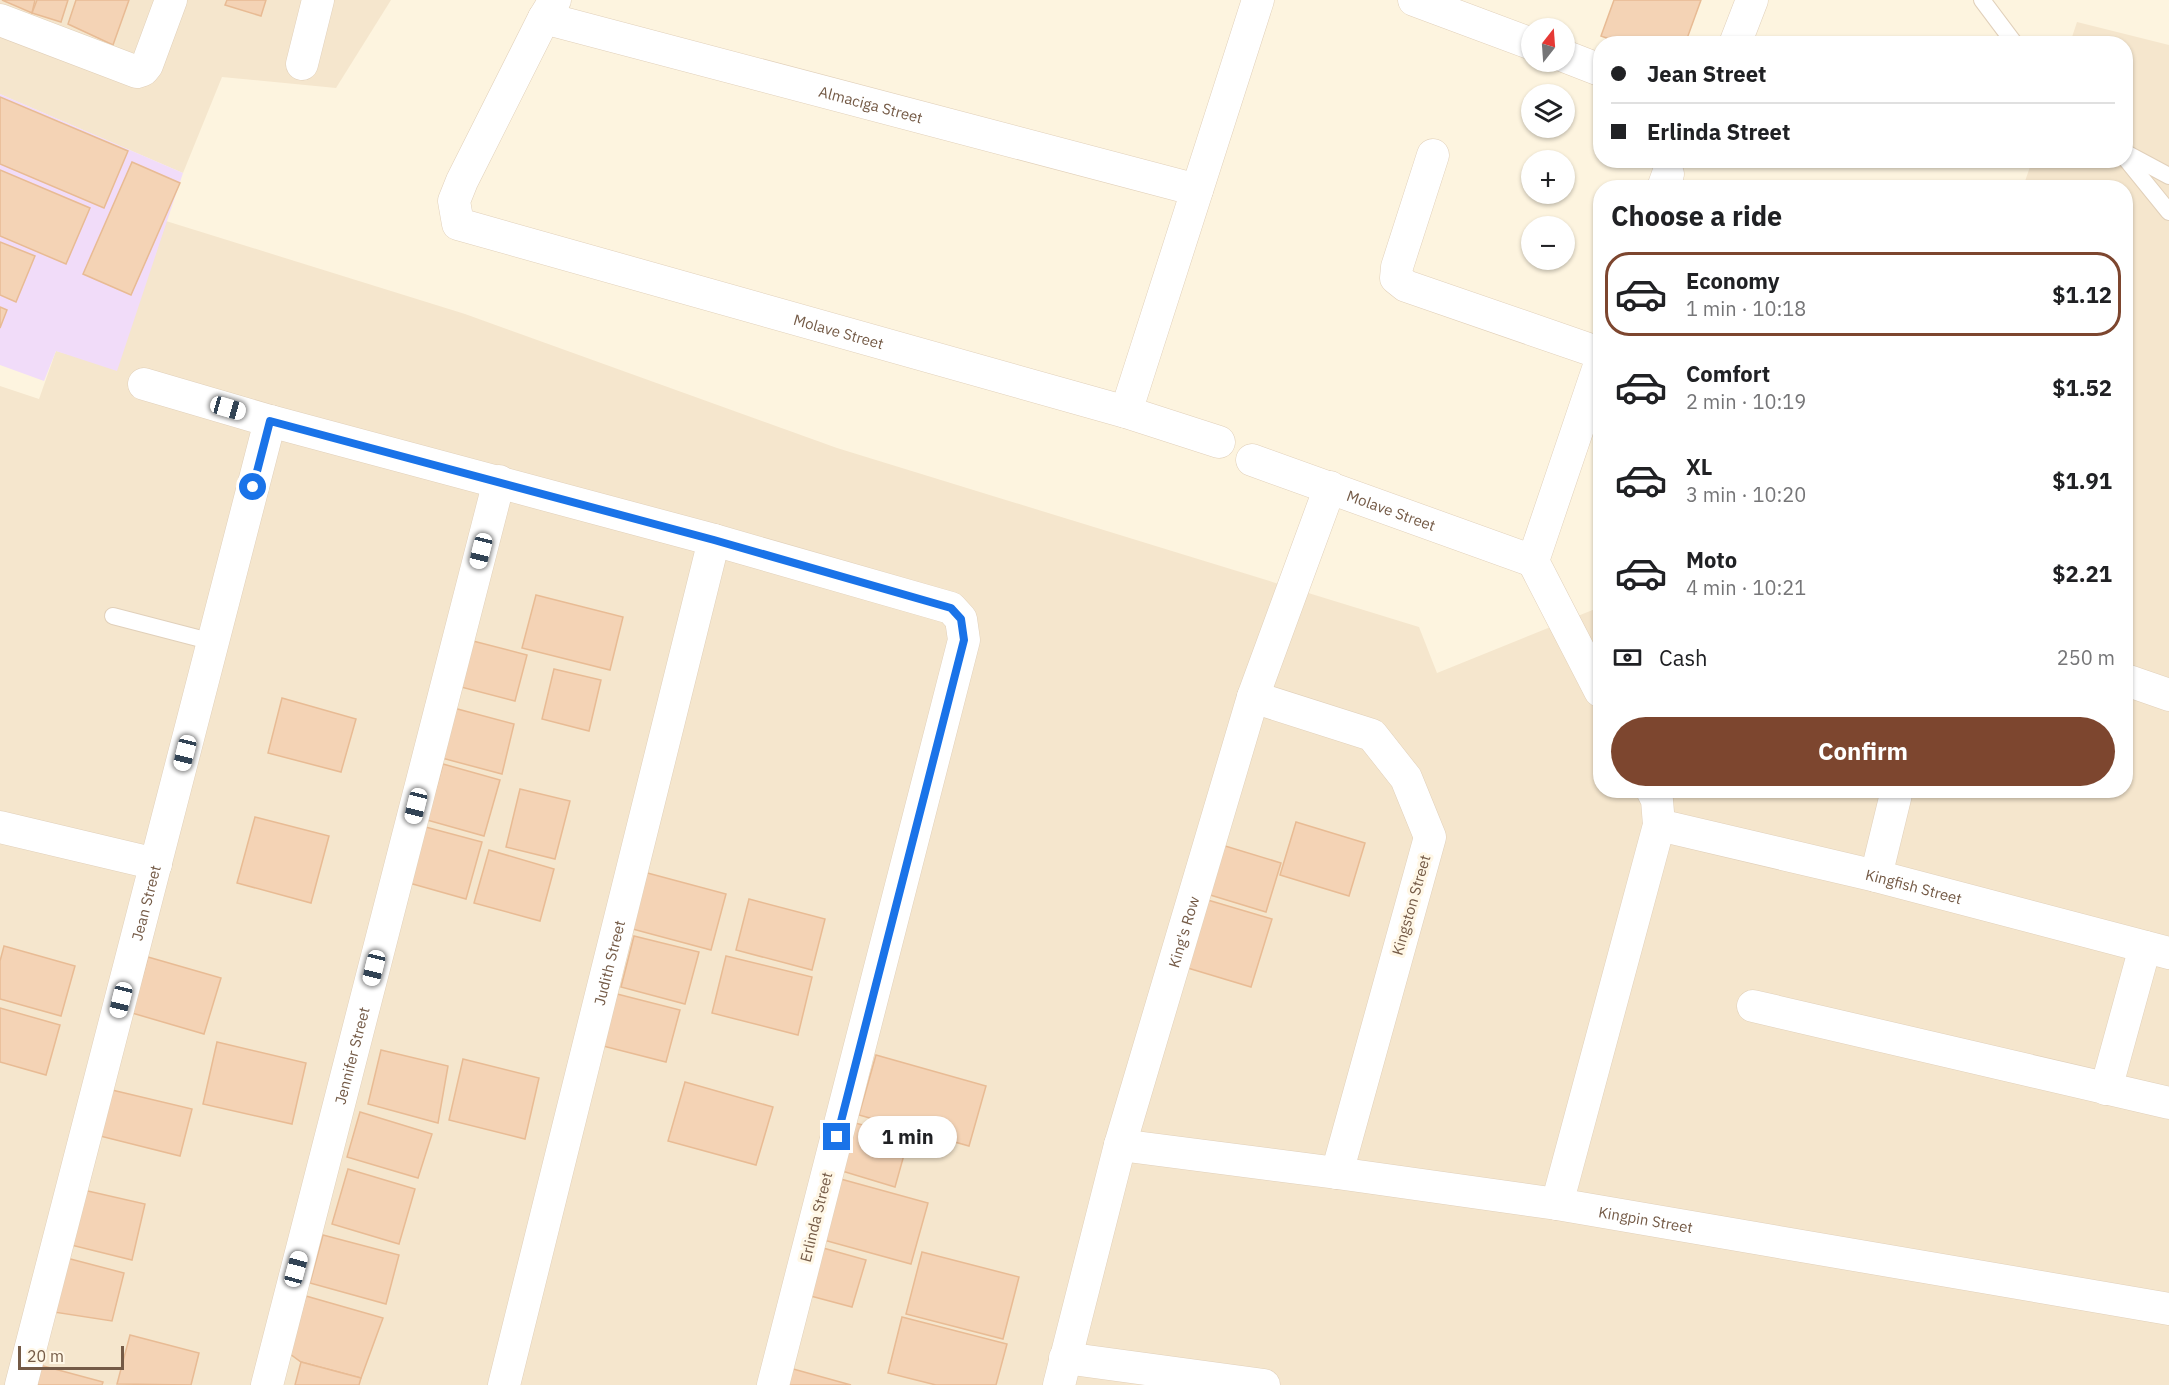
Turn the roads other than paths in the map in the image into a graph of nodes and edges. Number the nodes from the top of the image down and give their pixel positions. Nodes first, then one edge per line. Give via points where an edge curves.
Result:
1 (171, 0) edge
2 (318, 0) edge
3 (1258, 0) edge
4 (1414, 0) edge
5 (1752, 0) edge
6 (1982, 0) edge
7 (549, 9) edge
8 (0, 20) edge
9 (1739, 36) edge
10 (2009, 36) edge
11 (1521, 40) edge
12 (1575, 60) edge
13 (302, 64) dead end
14 (1593, 67) edge
15 (1433, 155) dead end
16 (2133, 157) edge
17 (2133, 168) edge
18 (2169, 176) edge
19 (1197, 190) junction
20 (2169, 212) edge
21 (1593, 351) edge
22 (144, 384) dead end
23 (1593, 384) edge
24 (1126, 412) junction
25 (270, 421) junction
26 (1219, 442) dead end
27 (1252, 460) dead end
28 (499, 482) junction
29 (1330, 487) junction
30 (714, 540) junction
31 (1533, 561) junction
32 (113, 616) dead end
33 (213, 642) junction
34 (1593, 677) edge
35 (2133, 682) edge
36 (2169, 695) edge
37 (1253, 697) junction
38 (1656, 798) edge
39 (1896, 798) edge
40 (1659, 825) junction
41 (0, 827) edge
42 (156, 864) junction
43 (1876, 876) junction
44 (2157, 950) edge
45 (1753, 1006) dead end
46 (2106, 1089) junction
47 (2169, 1103) edge
48 (1120, 1146) junction
49 (1336, 1173) junction
50 (1557, 1204) junction
51 (2169, 1309) edge
52 (1062, 1371) edge
53 (21, 1385) edge
54 (267, 1385) edge
55 (504, 1385) edge
56 (773, 1385) edge
57 (1264, 1385) edge

1 - 8 street via 147,65 137,72
2 - 13 street
3 - 19 street
4 - 11 street
5 - 9 street
6 - 10 lane
7 - 19 street, Almaciga Street
7 - 24 street, Molave Street via 454,201 458,224
12 - 14 street
15 - 21 street via 1396,267 1396,278 1406,286
16 - 18 lane
17 - 20 lane
19 - 24 street
22 - 25 street, Erlinda Street
23 - 31 street
24 - 26 street, Molave Street
25 - 28 street, Erlinda Street
25 - 33 street, Jean Street
27 - 29 street, Molave Street
28 - 30 street, Erlinda Street
28 - 54 street, Jennifer Street
29 - 31 street, Molave Street
29 - 37 street, King's Row
30 - 55 street, Judith Street
30 - 56 street, Erlinda Street via 951,608 961,619 964,640
31 - 34 street
32 - 33 lane
33 - 42 street, Jean Street
35 - 36 street
37 - 48 street, King's Row
37 - 49 street, Kingston Street via 1372,735 1406,778 1430,837
38 - 40 street
39 - 43 street
40 - 43 street, Kingfish Street
40 - 50 street
41 - 42 street
42 - 53 street, Jean Street
43 - 44 street, Kingfish Street
44 - 46 street
45 - 46 street
46 - 47 street
48 - 49 street, Kingpin Street
48 - 52 street, King's Row
49 - 50 street, Kingpin Street
50 - 51 street, Kingpin Street
52 - 57 street

